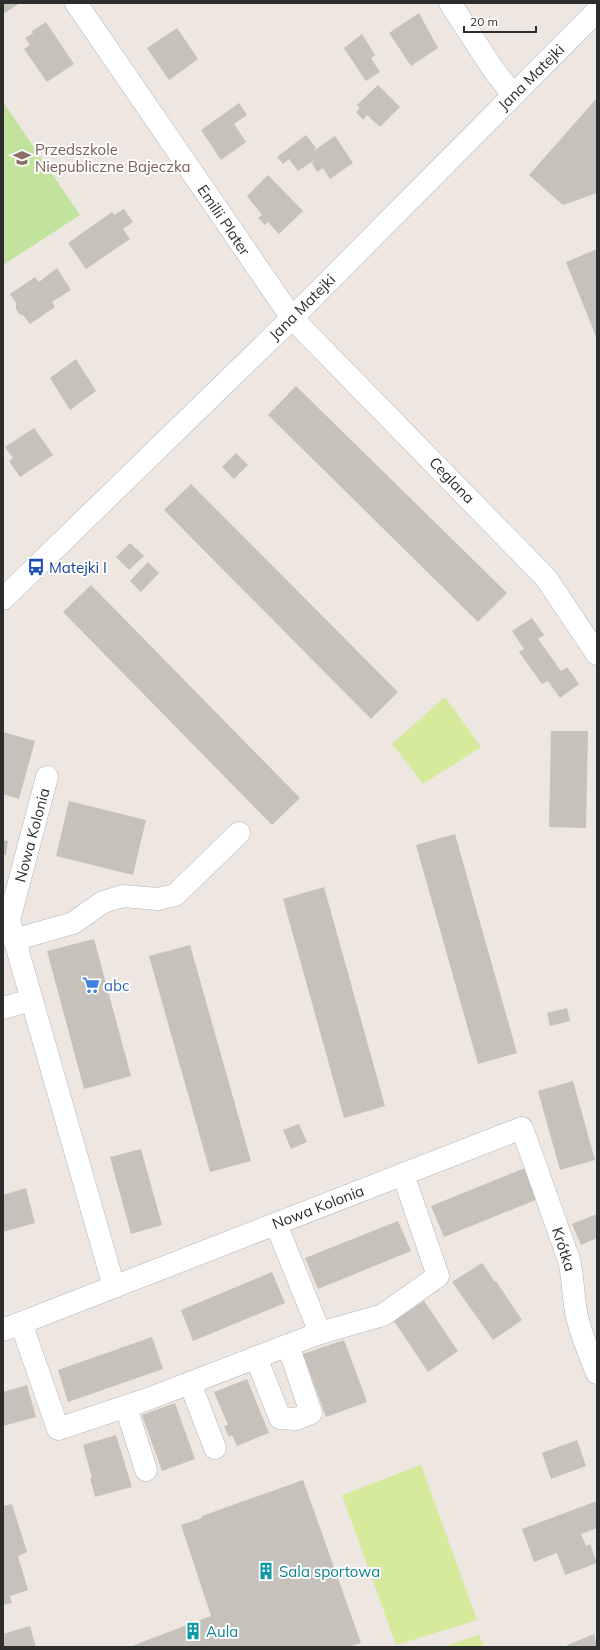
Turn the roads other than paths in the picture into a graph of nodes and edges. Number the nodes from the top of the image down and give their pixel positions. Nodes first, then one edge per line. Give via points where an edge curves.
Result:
1 (76, 3) edge
2 (450, 3) edge
3 (597, 11) edge
4 (513, 95) junction
5 (292, 318) junction
6 (3, 599) edge
7 (597, 654) edge
8 (47, 777) dead end
9 (239, 833) dead end
10 (14, 940) junction
11 (31, 1000) junction
12 (3, 1008) edge
13 (522, 1128) joint
14 (404, 1174) junction
15 (276, 1224) junction
16 (114, 1287) junction
17 (12, 1326) edge
18 (320, 1333) junction
19 (288, 1345) junction
20 (256, 1357) junction
21 (597, 1373) edge
22 (190, 1383) junction
23 (126, 1407) junction
24 (215, 1448) dead end
25 (146, 1470) dead end

1 - 5 street, Emilii Plater
2 - 4 street via 492,69
3 - 4 street, Jana Matejki
4 - 5 street, Jana Matejki
5 - 6 street, Jana Matejki
5 - 7 street, Ceglana via 546,578
8 - 10 street, Nowa Kolonia via 9,920
9 - 10 street via 175,895 158,899 123,896 103,902 73,923
10 - 11 street, Nowa Kolonia
11 - 12 street
11 - 16 street, Nowa Kolonia
13 - 14 street, Nowa Kolonia
13 - 21 street, Krótka via 569,1260 579,1324
14 - 15 street, Nowa Kolonia
14 - 18 street via 438,1276 382,1315
15 - 16 street, Nowa Kolonia
15 - 18 street
16 - 17 street, Nowa Kolonia
17 - 23 street via 58,1429
18 - 19 street
19 - 20 street
19 - 20 street via 310,1413 296,1419 280,1418
20 - 22 street
22 - 23 street
22 - 24 street
23 - 25 street

